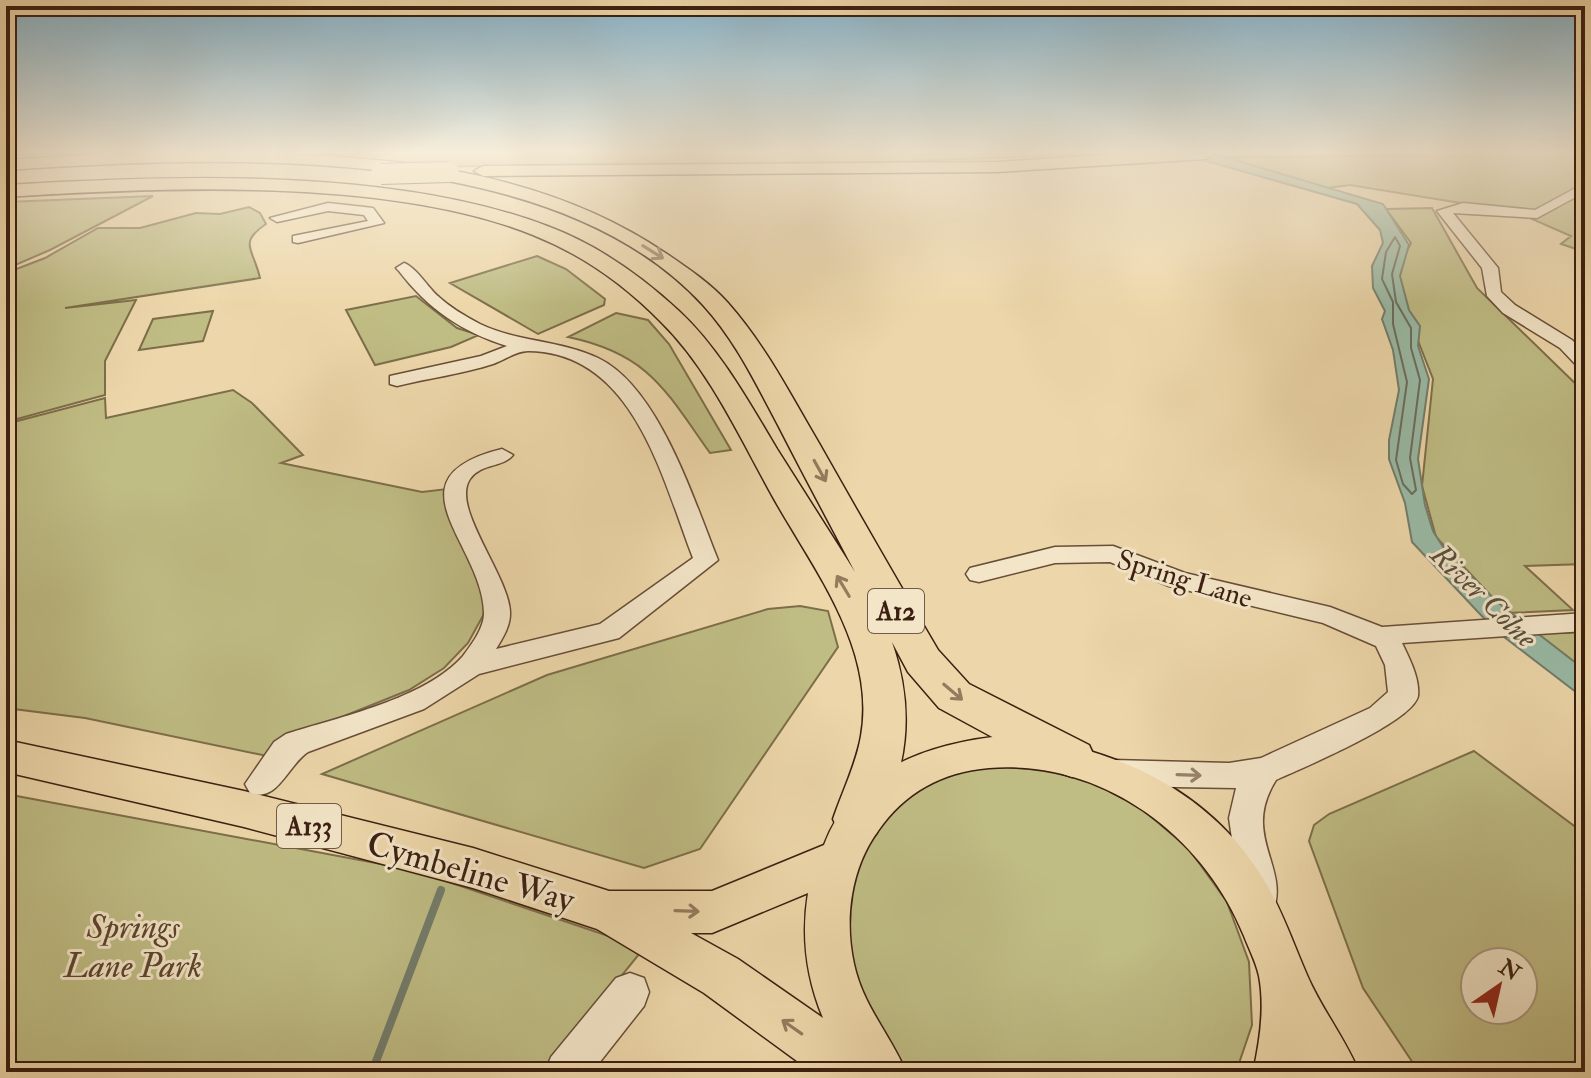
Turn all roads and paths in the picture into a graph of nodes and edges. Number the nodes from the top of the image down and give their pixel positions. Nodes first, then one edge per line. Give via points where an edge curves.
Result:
1 (438, 204) edge
2 (551, 204) edge
3 (1554, 204) edge
4 (277, 218) dead end
5 (298, 239) dead end
6 (404, 268) dead end
7 (525, 345) junction
8 (1585, 364) edge
9 (397, 380) dead end
10 (502, 455) dead end
11 (979, 574) dead end
12 (1585, 622) edge
13 (1387, 640) junction
14 (470, 666) junction
15 (6, 756) edge
16 (1072, 758) junction
17 (1265, 771) junction
18 (1113, 773) junction
19 (261, 784) dead end
20 (858, 819) junction
21 (835, 861) junction
22 (609, 912) junction
23 (1259, 914) junction
24 (1283, 979) junction
25 (630, 992) dead end
26 (580, 1066) edge
27 (855, 1072) edge
28 (880, 1072) edge
29 (1279, 1072) edge
30 (1333, 1072) edge

20 -> 1 highway, A12 via 885,732 883,677 863,620 713,372 670,316 600,260 555,238
2 -> 16 highway, A12 via 635,242 694,282 730,320 931,670 954,696
3 - 8 street via 1537,214 1463,207 1444,211 1490,268 1493,293 1566,344
4 - 5 street via 344,208 368,211 377,223
6 - 7 street via 418,289 450,316
7 - 9 street via 486,360
7 - 14 street via 590,361 616,381 649,427 706,560 609,631
10 - 14 street via 473,461 454,485 469,541 494,591 497,614
11 - 13 street, Spring Lane via 1055,555 1113,554 1178,580 1330,616
12 - 13 street via 1400,632
13 - 17 street via 1399,665 1403,696 1393,708
14 - 19 street via 412,701 297,743
15 - 22 main road, Cymbeline Way / A133 via 473,868
16 - 18 main road
16 - 20 main road via 1013,749 942,759 885,790
18 -> 17 street via 1229,776
17 - 23 street via 1249,793 1246,815 1260,878
18 - 23 main road via 1195,826 1225,857
20 - 21 main road
22 -> 21 main road, Cymbeline Way / A133 via 712,912
21 - 28 main road via 825,911 833,979 849,1022
27 -> 22 main road, Cymbeline Way / A133 via 721,976
23 - 24 main road
24 - 29 main road via 1286,1035
24 - 30 main road
25 - 26 street

